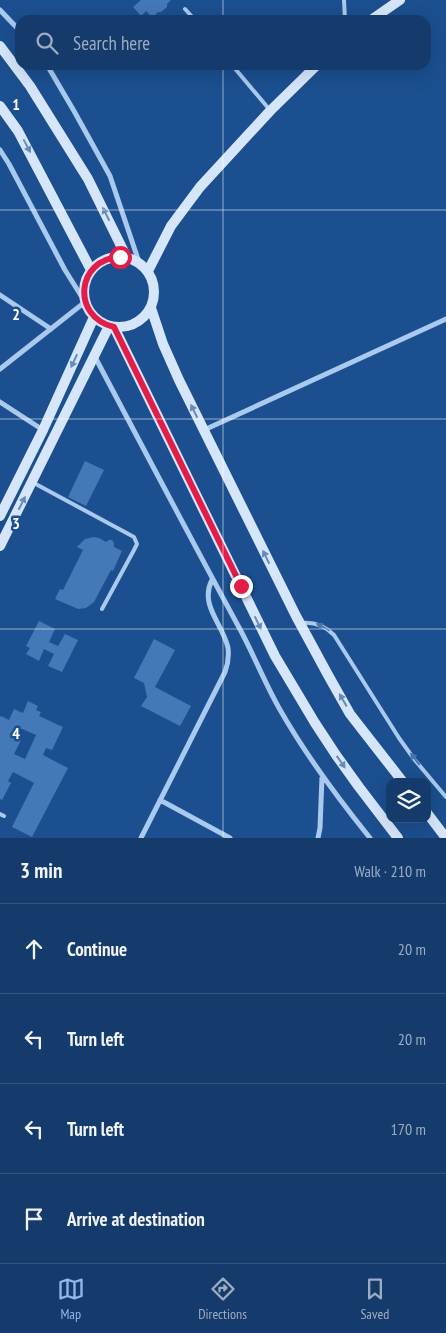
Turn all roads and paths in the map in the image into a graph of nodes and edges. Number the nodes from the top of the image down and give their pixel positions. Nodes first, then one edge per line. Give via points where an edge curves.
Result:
1 (344, 0) edge
2 (400, 0) edge
3 (185, 9) dead end
4 (0, 10) edge
5 (190, 15) edge
6 (345, 15) edge
7 (378, 15) edge
8 (15, 26) edge
9 (0, 46) edge
10 (15, 66) edge
11 (18, 70) edge
12 (50, 70) edge
13 (236, 70) edge
14 (312, 70) edge
15 (0, 106) edge
16 (270, 111) junction
17 (0, 150) edge
18 (127, 258) junction
19 (138, 262) junction
20 (92, 270) junction
21 (148, 271) junction
22 (0, 295) edge
23 (85, 302) junction
24 (151, 308) junction
25 (94, 317) junction
26 (446, 319) edge
27 (111, 327) junction
28 (51, 329) junction
29 (94, 355) junction
30 (0, 369) edge
31 (0, 402) edge
32 (42, 430) junction
33 (204, 431) junction
34 (34, 448) junction
35 (45, 454) junction
36 (32, 482) junction
37 (0, 516) edge
38 (0, 546) edge
39 (212, 580) junction
40 (102, 609) dead end
41 (300, 624) junction
42 (322, 776) junction
43 (400, 778) edge
44 (446, 797) edge
45 (160, 800) junction
46 (431, 818) edge
47 (141, 838) edge
48 (230, 838) edge
49 (318, 838) edge
50 (370, 838) edge
51 (398, 838) edge
52 (446, 838) edge

1 - 6 lane
2 - 7 main road
3 - 5 lane
4 - 8 street
10 -> 9 main road
18 -> 11 main road via 88,179
12 - 19 street via 110,176
13 - 16 lane
14 - 16 main road
15 -> 20 main road via 18,131
16 - 21 main road via 187,203
17 - 23 street
18 - 19 main road
18 - 20 main road via 107,259
19 - 21 main road
20 - 23 main road via 84,286
21 - 24 main road via 154,285
22 - 28 street
23 - 25 main road
23 - 28 street
24 - 27 main road via 132,325
33 -> 24 main road via 171,362
25 - 27 main road
25 -> 32 main road
26 - 33 street
27 - 29 main road
27 -> 51 main road via 275,656 314,723
28 - 30 street
29 - 35 main road
29 - 39 street
31 - 32 street
32 - 34 main road
41 -> 33 main road
34 - 35 main road
34 - 37 main road
35 - 36 main road
38 -> 36 main road
36 - 40 lane via 134,537 137,544
39 - 42 street via 279,708
39 - 45 street via 208,603 228,648 228,664
43 -> 41 main road via 350,714
44 -> 41 lane via 384,717 334,636 319,624
42 - 49 street
42 - 50 street
45 - 47 street
45 - 48 street
46 - 52 main road

